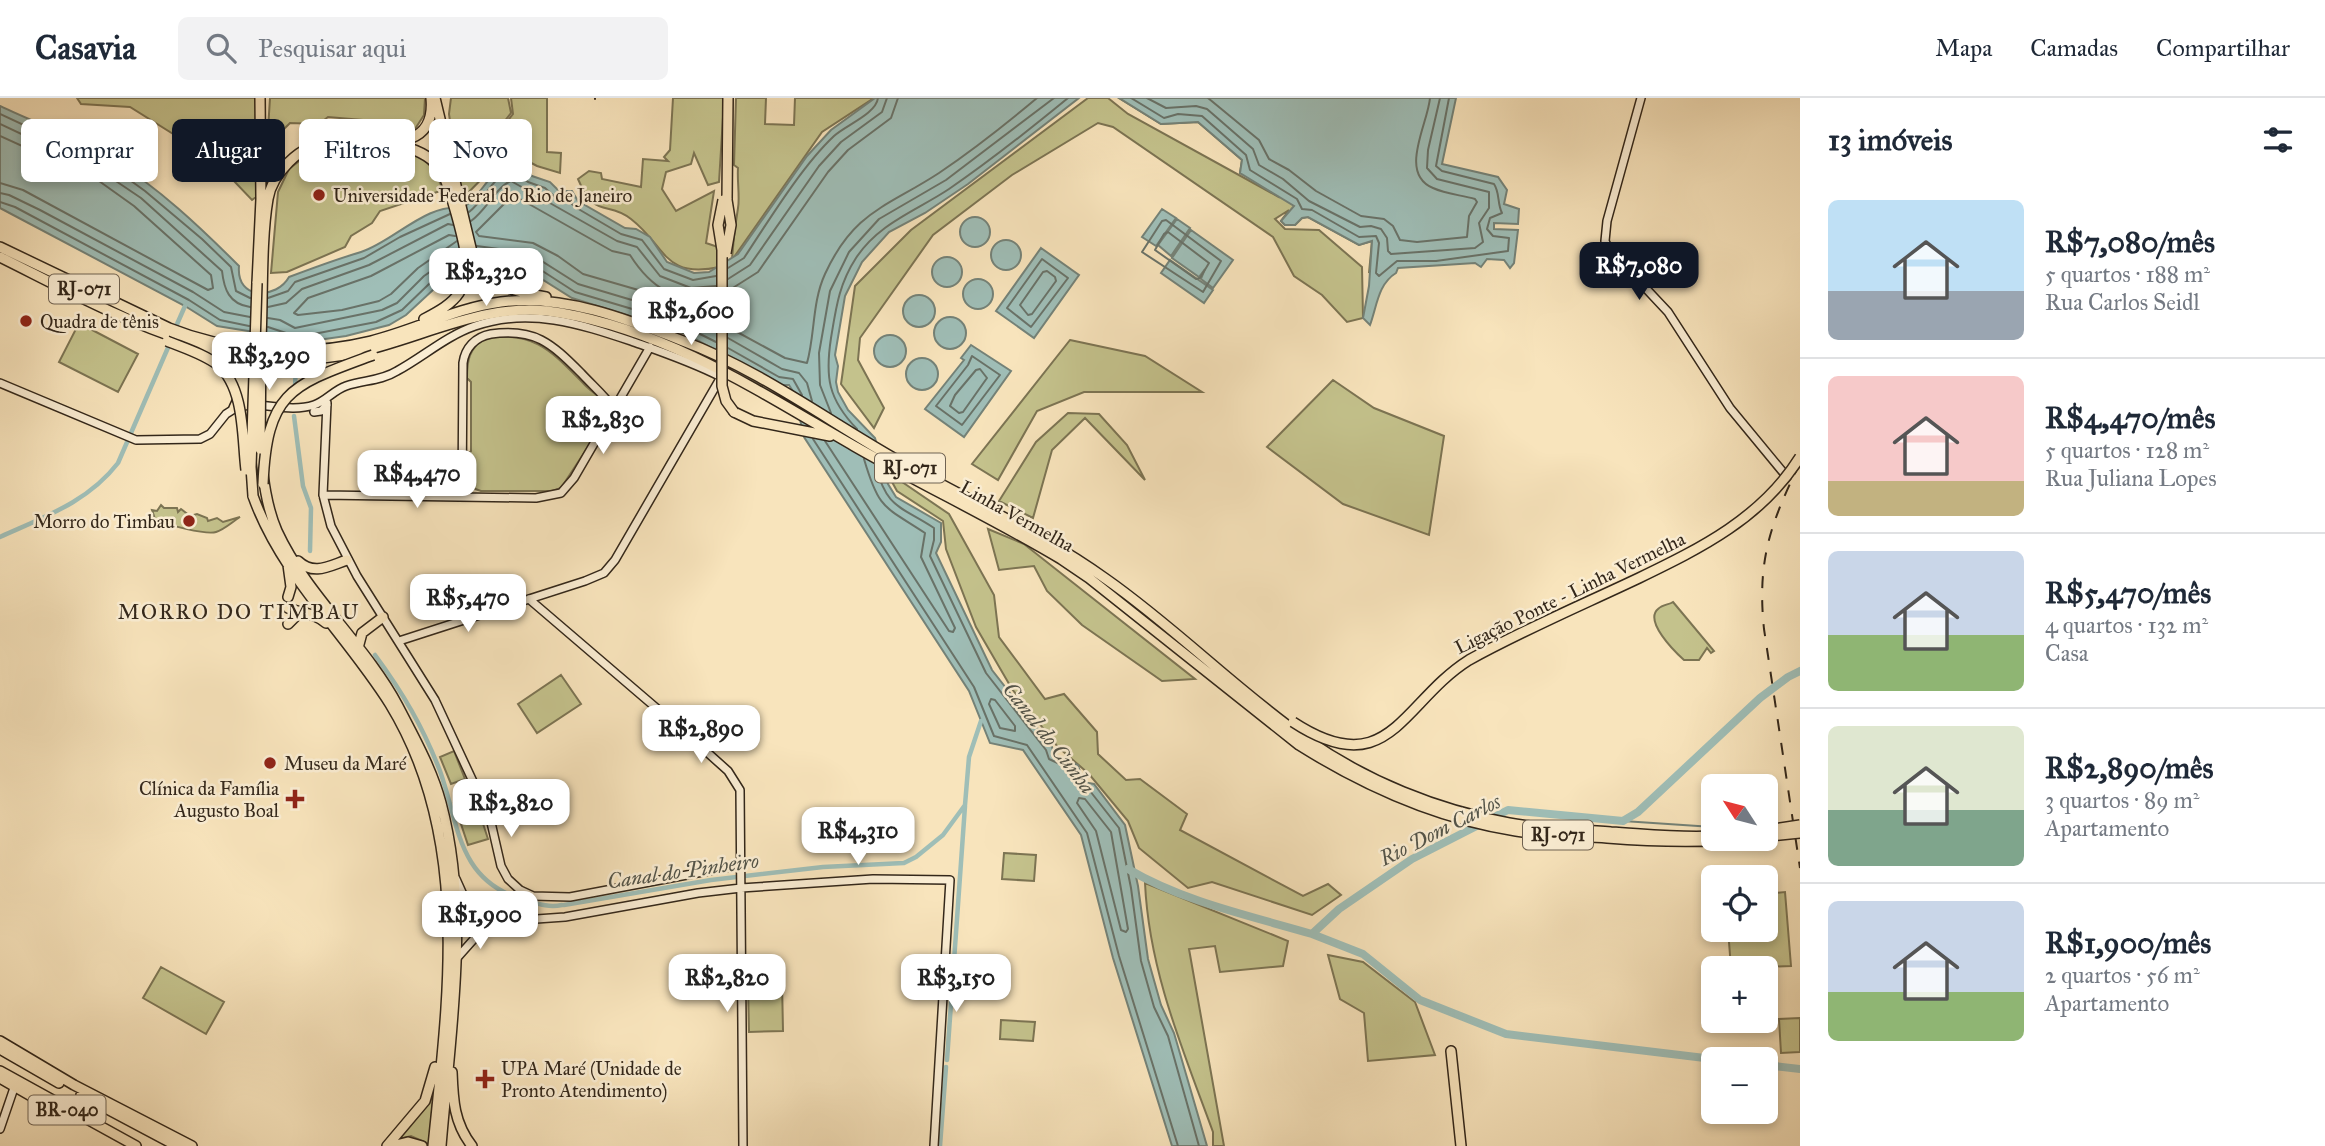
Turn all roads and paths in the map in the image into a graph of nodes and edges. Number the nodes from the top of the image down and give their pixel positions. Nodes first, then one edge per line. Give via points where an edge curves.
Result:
1 (262, 98) edge
2 (433, 98) edge
3 (728, 98) edge
4 (1641, 98) edge
5 (415, 136) edge
6 (415, 151) edge
7 (299, 154) edge
8 (451, 183) junction
9 (0, 247) edge
10 (0, 257) edge
11 (260, 283) junction
12 (591, 310) junction
13 (423, 333) junction
14 (392, 334) junction
15 (171, 335) junction
16 (186, 343) junction
17 (650, 347) junction
18 (688, 347) junction
19 (308, 354) junction
20 (283, 356) junction
21 (721, 371) junction
22 (0, 383) edge
23 (337, 390) junction
24 (245, 405) junction
25 (234, 408) junction
26 (314, 408) junction
27 (614, 409) junction
28 (325, 410) junction
29 (325, 428) junction
30 (853, 446) junction
31 (1800, 457) edge
32 (1787, 477) dead end
33 (263, 484) junction
34 (323, 495) junction
35 (253, 496) junction
36 (462, 497) junction
37 (273, 532) junction
38 (289, 552) junction
39 (347, 560) junction
40 (288, 563) junction
41 (288, 597) dead end
42 (528, 599) junction
43 (288, 608) dead end
44 (299, 613) junction
45 (383, 617) junction
46 (288, 624) dead end
47 (335, 631) junction
48 (399, 641) junction
49 (358, 648) junction
50 (1238, 685) junction
51 (1437, 808) junction
52 (1800, 829) edge
53 (1778, 832) edge
54 (1701, 836) edge
55 (1701, 842) edge
56 (740, 865) junction
57 (455, 875) junction
58 (741, 881) junction
59 (506, 921) junction
60 (457, 958) junction
61 (444, 1017) junction
62 (450, 1032) junction
63 (0, 1041) edge
64 (0, 1049) edge
65 (1451, 1051) dead end
66 (0, 1071) edge
67 (0, 1079) edge
68 (14, 1088) junction
69 (0, 1129) edge
70 (125, 1146) edge
71 (136, 1146) edge
72 (177, 1146) edge
73 (192, 1146) edge
74 (389, 1146) edge
75 (422, 1146) edge
76 (433, 1146) edge
77 (441, 1146) edge
78 (472, 1146) edge
79 (743, 1146) edge
80 (934, 1146) edge
81 (1461, 1146) edge

1 - 11 highway
2 - 5 highway via 431,114
2 - 8 highway
3 - 21 highway, bridge via 725,178 731,225 726,246
4 - 32 street via 1605,241 1677,324 1730,408
6 - 8 highway
7 - 11 highway via 283,168 268,199
8 - 12 highway via 472,252 489,279
8 - 14 highway via 466,255 464,281 442,310
9 - 15 highway, Linha Vermelha / RJ-071
10 - 15 highway, RJ-071
11 - 33 highway, bridge
11 - 35 highway, bridge
12 - 14 highway, Linha Vermelha / RJ-071 via 536,301 500,302
12 - 18 highway, Linha Vermelha / RJ-071 via 643,325
13 - 18 highway, Linha Vermelha / RJ-071 via 483,314 534,310 587,318
13 - 19 highway, Linha Vermelha / RJ-071 via 350,354
13 - 33 highway, bridge via 320,375 287,397 269,430
14 - 19 highway, Linha Vermelha / RJ-071
15 - 16 highway, Linha Vermelha / RJ-071
15 - 20 highway, Linha Vermelha / RJ-071
15 - 35 highway, bridge via 213,362 230,380
16 - 20 highway, Linha Vermelha / RJ-071
16 - 25 highway via 233,370 241,387
17 - 21 street
17 - 23 street via 578,323 506,318 459,332 388,376
17 - 27 street
18 - 30 highway, Linha Vermelha / RJ-071
18 - 50 highway, Linha Vermelha / RJ-071 via 743,369 1080,561
19 - 20 highway, Linha Vermelha / RJ-071
20 - 24 highway via 248,366
21 - 30 highway, bridge via 724,397 740,416 823,434
21 - 42 street via 612,564 591,579
22 - 25 street via 129,437 150,441 198,440
23 - 26 street
23 - 28 street
24 - 25 street
24 - 26 street
26 - 28 street
26 - 29 street
27 - 36 street via 575,478 561,493 536,498
27 - 36 street via 543,340 526,333 480,337 466,351 463,363
28 - 29 street
29 - 34 street
30 - 51 highway, Linha Vermelha / RJ-071 via 1089,578 1299,745 1356,779
31 - 50 highway, Ligação Ponte - Linha Vermelha, bridge via 1770,496 1724,534 1471,659 1444,678 1409,718 1385,735 1363,743 1336,743 1315,736
33 - 37 highway
34 - 36 street
34 - 39 street via 328,519
35 - 37 highway
37 - 38 highway
37 - 40 highway
38 - 39 highway via 310,570
38 - 49 highway
39 - 45 street
40 - 41 highway
40 - 47 highway
42 - 48 street
42 - 56 street via 732,775 741,795
43 - 44 highway
44 - 46 highway
44 - 47 highway via 312,612
45 - 48 street
45 - 49 highway via 362,633
47 - 61 highway via 390,705 434,807 450,908
48 - 56 street via 470,772 490,818 501,866 520,890 541,897 570,897
49 - 57 highway via 395,700 423,755 440,801
50 - 51 highway, Linha Vermelha / RJ-071 via 1348,766
51 - 54 highway, Linha Vermelha / RJ-071 via 1544,827
51 - 55 highway, Linha Vermelha / RJ-071 via 1481,825 1540,834
52 - 53 highway, bridge
56 - 58 street
57 - 59 street via 465,900 478,914
57 - 60 highway
58 - 59 street via 723,890 540,920
58 - 79 street
58 - 80 street via 766,887 882,879 950,880
59 - 60 street via 477,934
60 - 62 highway
61 - 74 highway via 429,1091
61 - 76 highway
62 - 77 highway
62 - 78 highway via 453,1105
63 - 73 highway
64 - 72 highway, BR-040
65 - 81 highway
66 - 71 highway, BR-040
67 - 68 highway
68 - 69 street
68 - 70 highway
74 - 75 highway via 408,1142

